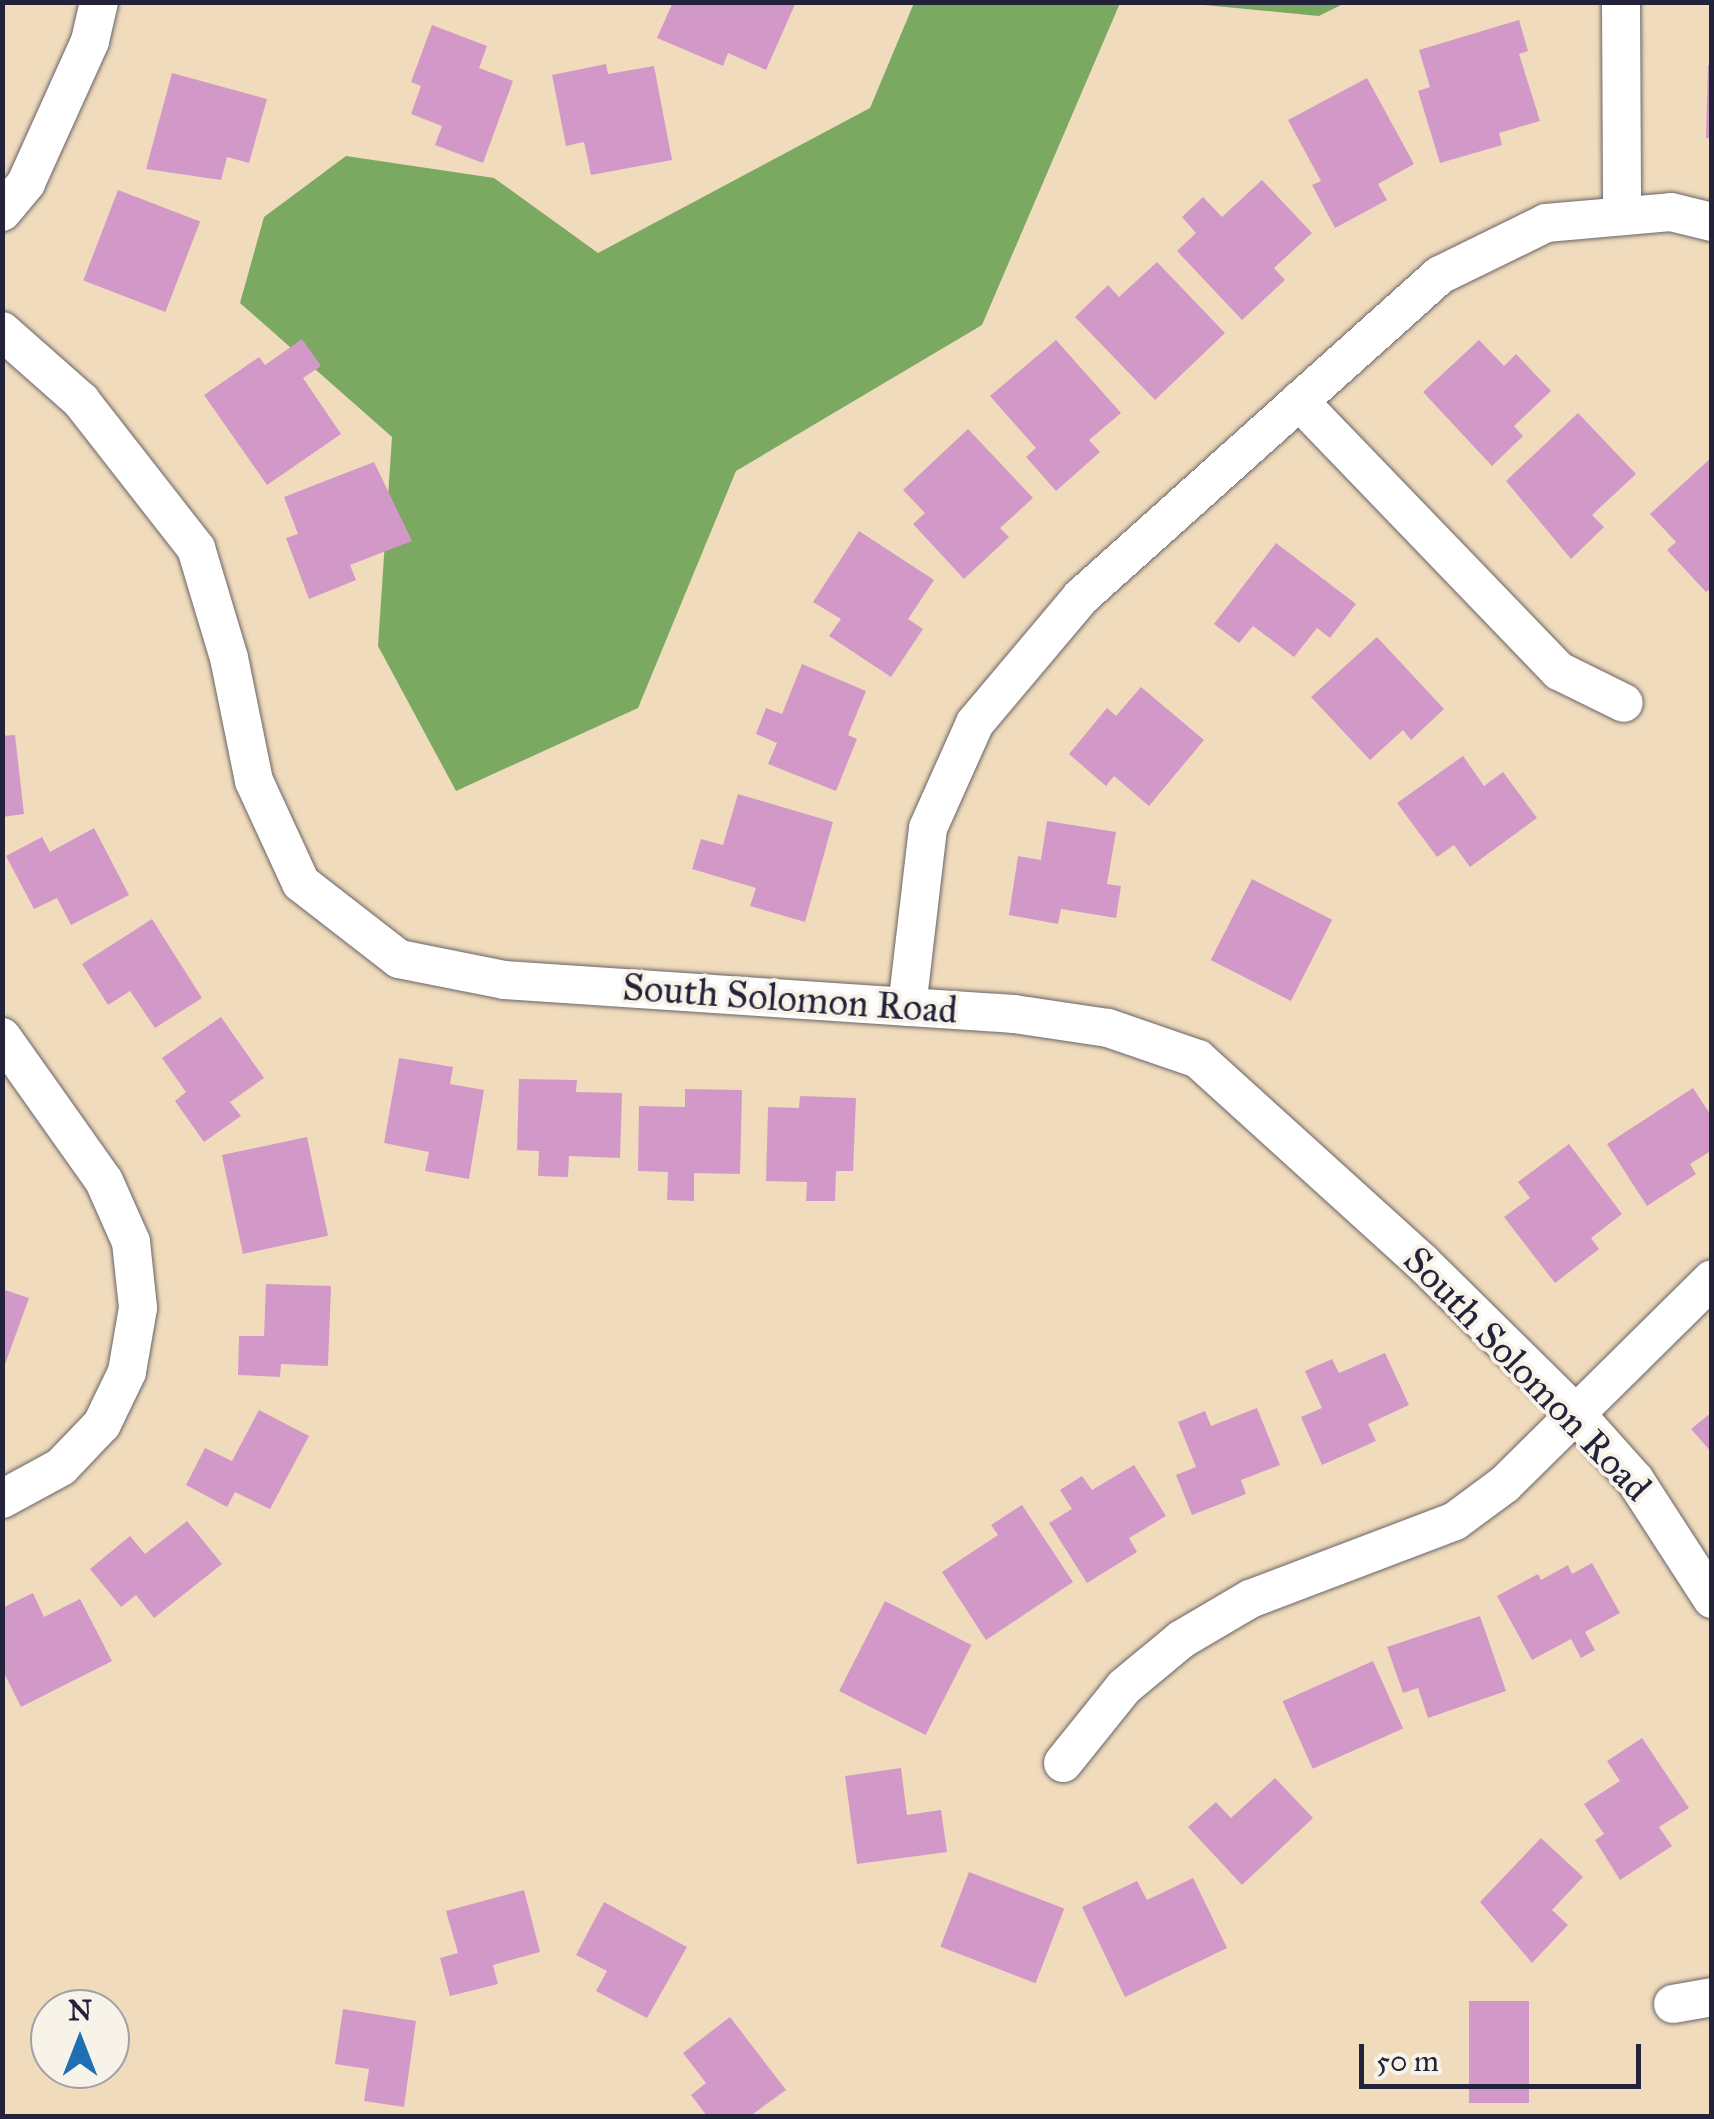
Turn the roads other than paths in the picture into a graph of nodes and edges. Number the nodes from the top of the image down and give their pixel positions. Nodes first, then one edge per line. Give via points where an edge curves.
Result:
1 (98, 2) edge
2 (1621, 2) edge
3 (2, 212) edge
4 (1622, 214) junction
5 (1712, 222) edge
6 (2, 331) edge
7 (1300, 402) junction
8 (1624, 703) dead end
9 (907, 1007) junction
10 (2, 1038) edge
11 (1712, 1279) edge
12 (1576, 1414) junction
13 (2, 1500) edge
14 (1712, 1599) edge
15 (1063, 1762) dead end
16 (1712, 1997) edge
17 (1674, 2004) dead end

1 - 3 street via 90,41 26,183
2 - 4 street
4 - 5 street via 1672,212
4 - 7 street via 1546,222 1440,275
6 - 9 street, South Solomon Road via 81,401 196,548 229,658 254,781 301,883 399,960 504,980
7 - 8 street via 1559,671
7 - 9 street via 1081,597 974,723 928,828
9 - 12 street, South Solomon Road via 1108,1028 1198,1059 1422,1262
10 - 13 street via 104,1180 132,1242 138,1308 127,1372 102,1424 60,1466
11 - 12 street
12 - 14 street, South Solomon Road via 1635,1480
12 - 15 street via 1505,1484 1455,1521 1250,1600 1182,1639 1124,1687
16 - 17 street

